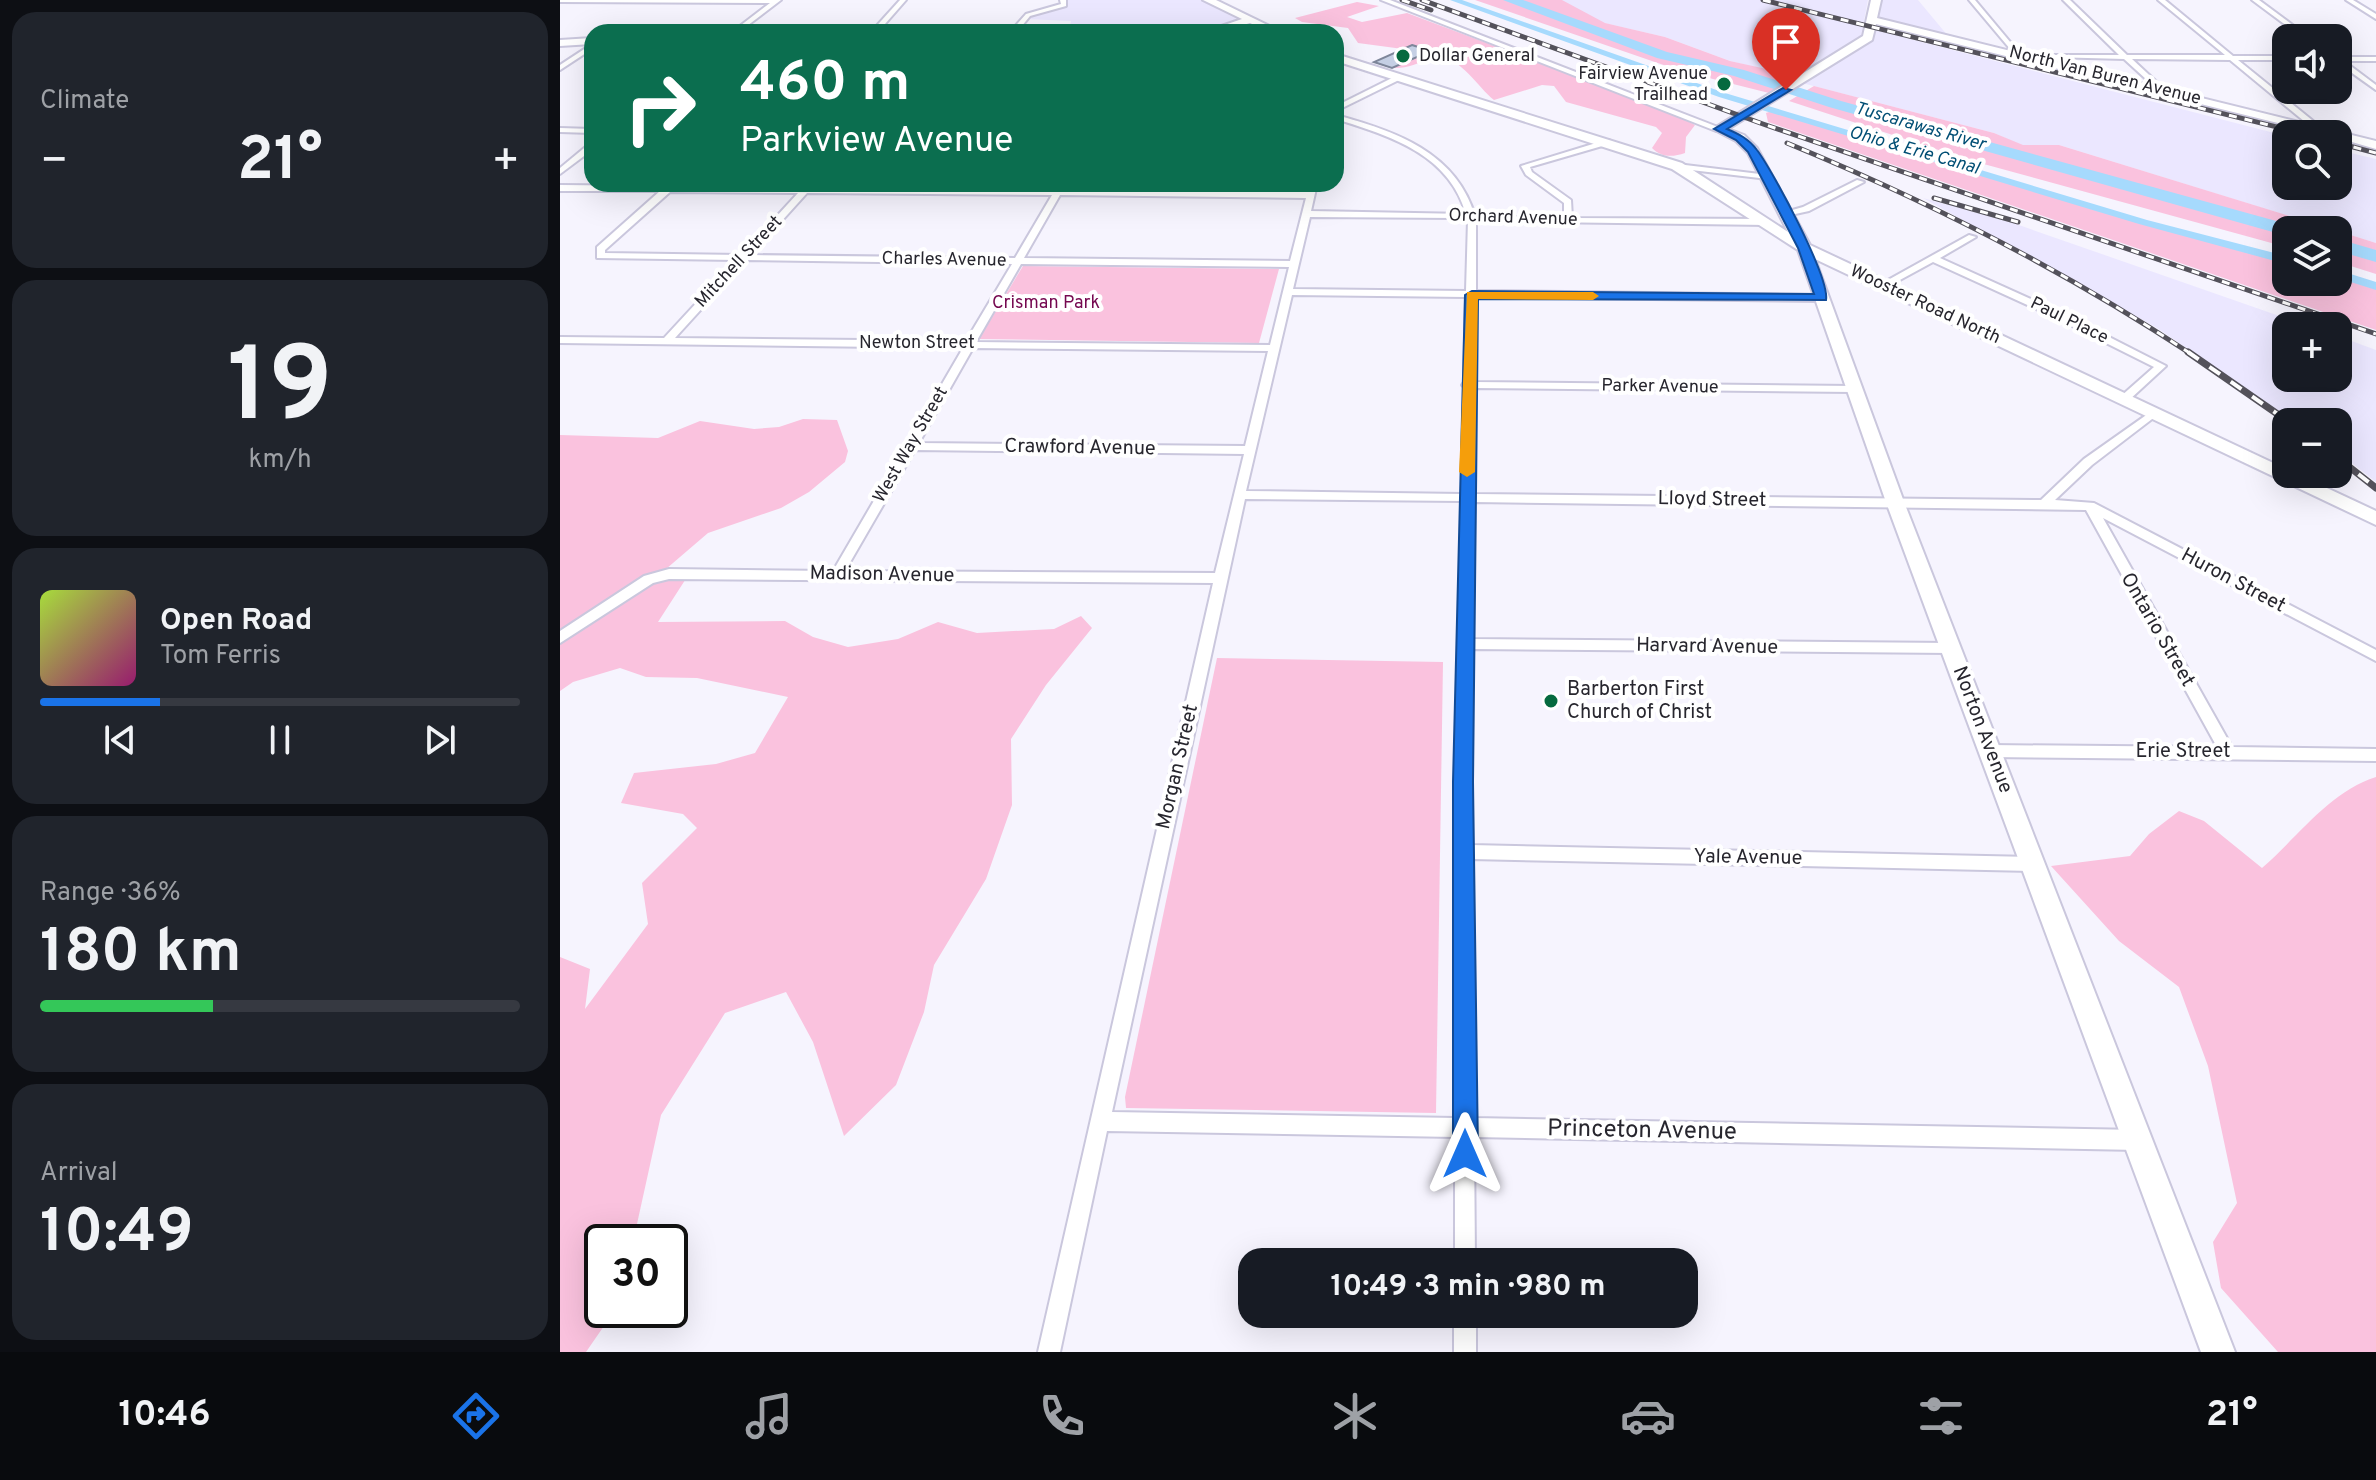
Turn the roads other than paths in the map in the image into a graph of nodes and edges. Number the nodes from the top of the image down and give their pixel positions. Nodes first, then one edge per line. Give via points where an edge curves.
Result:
1 (560, 0) edge
2 (777, 0) edge
3 (903, 0) edge
4 (1208, 0) edge
5 (1384, 0) edge
6 (1876, 0) edge
7 (1972, 0) edge
8 (2066, 0) edge
9 (2161, 0) edge
10 (2255, 0) edge
11 (2349, 0) edge
12 (1064, 1) edge
13 (2376, 17) edge
14 (1251, 20) junction
15 (1873, 20) junction
16 (746, 24) edge
17 (881, 24) edge
18 (1020, 24) edge
19 (1237, 24) edge
20 (1260, 24) edge
21 (2288, 24) edge
22 (560, 43) edge
23 (584, 44) edge
24 (584, 50) edge
25 (2021, 55) junction
26 (2126, 57) junction
27 (2231, 58) junction
28 (2272, 58) edge
29 (1344, 59) edge
30 (2352, 59) edge
31 (2376, 59) edge
32 (560, 68) edge
33 (2352, 70) edge
34 (1401, 77) junction
35 (2158, 88) junction
36 (2376, 88) edge
37 (1344, 105) edge
38 (1344, 120) edge
39 (2284, 120) edge
40 (2308, 120) edge
41 (1719, 129) junction
42 (560, 130) edge
43 (584, 131) edge
44 (2352, 138) edge
45 (1606, 142) junction
46 (2376, 145) edge
47 (584, 152) edge
48 (1677, 166) junction
49 (560, 172) edge
50 (1768, 177) junction
51 (1860, 182) dead end
52 (560, 188) edge
53 (584, 188) edge
54 (665, 192) edge
55 (803, 192) edge
56 (1058, 192) edge
57 (1311, 192) edge
58 (1786, 213) junction
59 (1307, 214) junction
60 (1472, 219) junction
61 (1568, 221) junction
62 (1767, 222) junction
63 (1972, 237) dead end
64 (1804, 248) junction
65 (1932, 258) junction
66 (742, 259) junction
67 (1018, 261) junction
68 (1294, 264) junction
69 (1884, 285) junction
70 (1287, 292) junction
71 (1472, 295) junction
72 (1822, 298) junction
73 (560, 340) edge
74 (667, 341) junction
75 (969, 344) junction
76 (1275, 348) junction
77 (1467, 385) junction
78 (1853, 389) junction
79 (2124, 399) junction
80 (2152, 414) junction
81 (910, 446) junction
82 (1249, 450) junction
83 (1240, 495) junction
84 (1467, 498) junction
85 (1895, 502) junction
86 (2044, 504) junction
87 (2090, 506) junction
88 (2376, 519) edge
89 (837, 574) junction
90 (1220, 578) junction
91 (561, 637) edge
92 (1464, 644) junction
93 (1951, 648) junction
94 (2376, 656) edge
95 (1990, 751) junction
96 (2227, 752) junction
97 (2376, 755) edge
98 (1463, 852) junction
99 (2032, 864) junction
100 (1099, 1121) junction
101 (1466, 1128) junction
102 (2138, 1140) junction
103 (1465, 1248) edge
104 (1465, 1328) edge
105 (1049, 1352) edge
106 (1465, 1352) edge
107 (2218, 1352) edge

1 - 2 street
2 - 16 street
3 - 17 street
4 - 14 main road
5 - 41 street
6 - 15 main road
7 - 25 street
8 - 26 street
9 - 27 street
10 - 21 street
11 - 13 street
12 - 18 street via 1028,15
14 - 19 main road
14 - 20 main road
15 - 25 main road, North Van Buren Avenue
15 - 41 main road via 1868,38
22 - 23 main road
24 - 32 street
25 - 26 street
25 - 35 main road, North Van Buren Avenue
26 - 27 street
26 - 35 street
27 - 28 street
27 - 40 street
29 - 34 main road, Wooster Road North
30 - 31 street
33 - 36 street
34 - 37 street
34 - 45 main road, Wooster Road North
35 - 39 main road, North Van Buren Avenue
38 - 60 street via 1393,137 1443,167 1465,190
41 - 50 main road, Norton Avenue via 1747,143
42 - 43 street
44 - 46 main road, North Van Buren Avenue
45 - 48 main road, Wooster Road North
45 - 61 street via 1525,166 1568,202
47 - 49 street
48 - 50 street
48 - 62 main road, Wooster Road North
50 - 58 main road, Norton Avenue
51 - 58 street via 1806,209
52 - 53 street
54 - 66 street, Charles Avenue via 599,251 600,256
55 - 66 street, Mitchell Street
56 - 67 street, West Way Street
57 - 59 street, Morgan Street
58 - 64 main road, Norton Avenue
59 - 60 street, Orchard Avenue
59 - 68 street, Morgan Street
60 - 61 street, Orchard Avenue
60 - 71 street
61 - 62 street, Orchard Avenue
62 - 64 main road, Wooster Road North
63 - 65 street
64 - 69 main road, Wooster Road North
64 - 72 main road, Norton Avenue
65 - 69 street
65 - 79 street, Paul Place via 2161,366
66 - 67 street, Charles Avenue
66 - 74 street, Mitchell Street
67 - 68 street, Charles Avenue
67 - 75 street, West Way Street
68 - 70 street, Morgan Street
69 - 79 main road, Wooster Road North
70 - 71 street
70 - 76 street, Morgan Street
71 - 72 street
71 - 77 street
72 - 78 main road, Norton Avenue
73 - 74 street, Newton Street
74 - 75 street, Newton Street
75 - 76 street, Newton Street
75 - 81 street, West Way Street
76 - 82 street, Morgan Street
77 - 78 street, Parker Avenue
77 - 84 street
78 - 85 main road, Norton Avenue
79 - 80 main road, Wooster Road North
80 - 86 street via 2088,462
80 - 88 main road, Wooster Road North
81 - 82 street, Crawford Avenue
81 - 89 street, West Way Street
82 - 83 street, Morgan Street
83 - 84 street, Lloyd Street
83 - 90 street, Morgan Street
84 - 85 street, Lloyd Street
84 - 92 street
85 - 86 street, Lloyd Street
85 - 93 main road, Norton Avenue
86 - 87 street, Lloyd Street
87 - 94 street, Huron Street
87 - 96 street, Ontario Street
89 - 90 street, Madison Avenue
89 - 91 street, Madison Avenue via 657,576
90 - 100 street, Morgan Street
92 - 93 street, Harvard Avenue
92 - 98 street
93 - 95 main road, Norton Avenue
95 - 96 street, Erie Street
95 - 99 main road, Norton Avenue
96 - 97 street, Erie Street
98 - 99 street, Yale Avenue
98 - 101 street
99 - 102 main road, Norton Avenue
100 - 101 street, Princeton Avenue
100 - 105 street, Morgan Street
101 - 102 street, Princeton Avenue
101 - 103 street
102 - 107 main road, Norton Avenue
104 - 106 street

